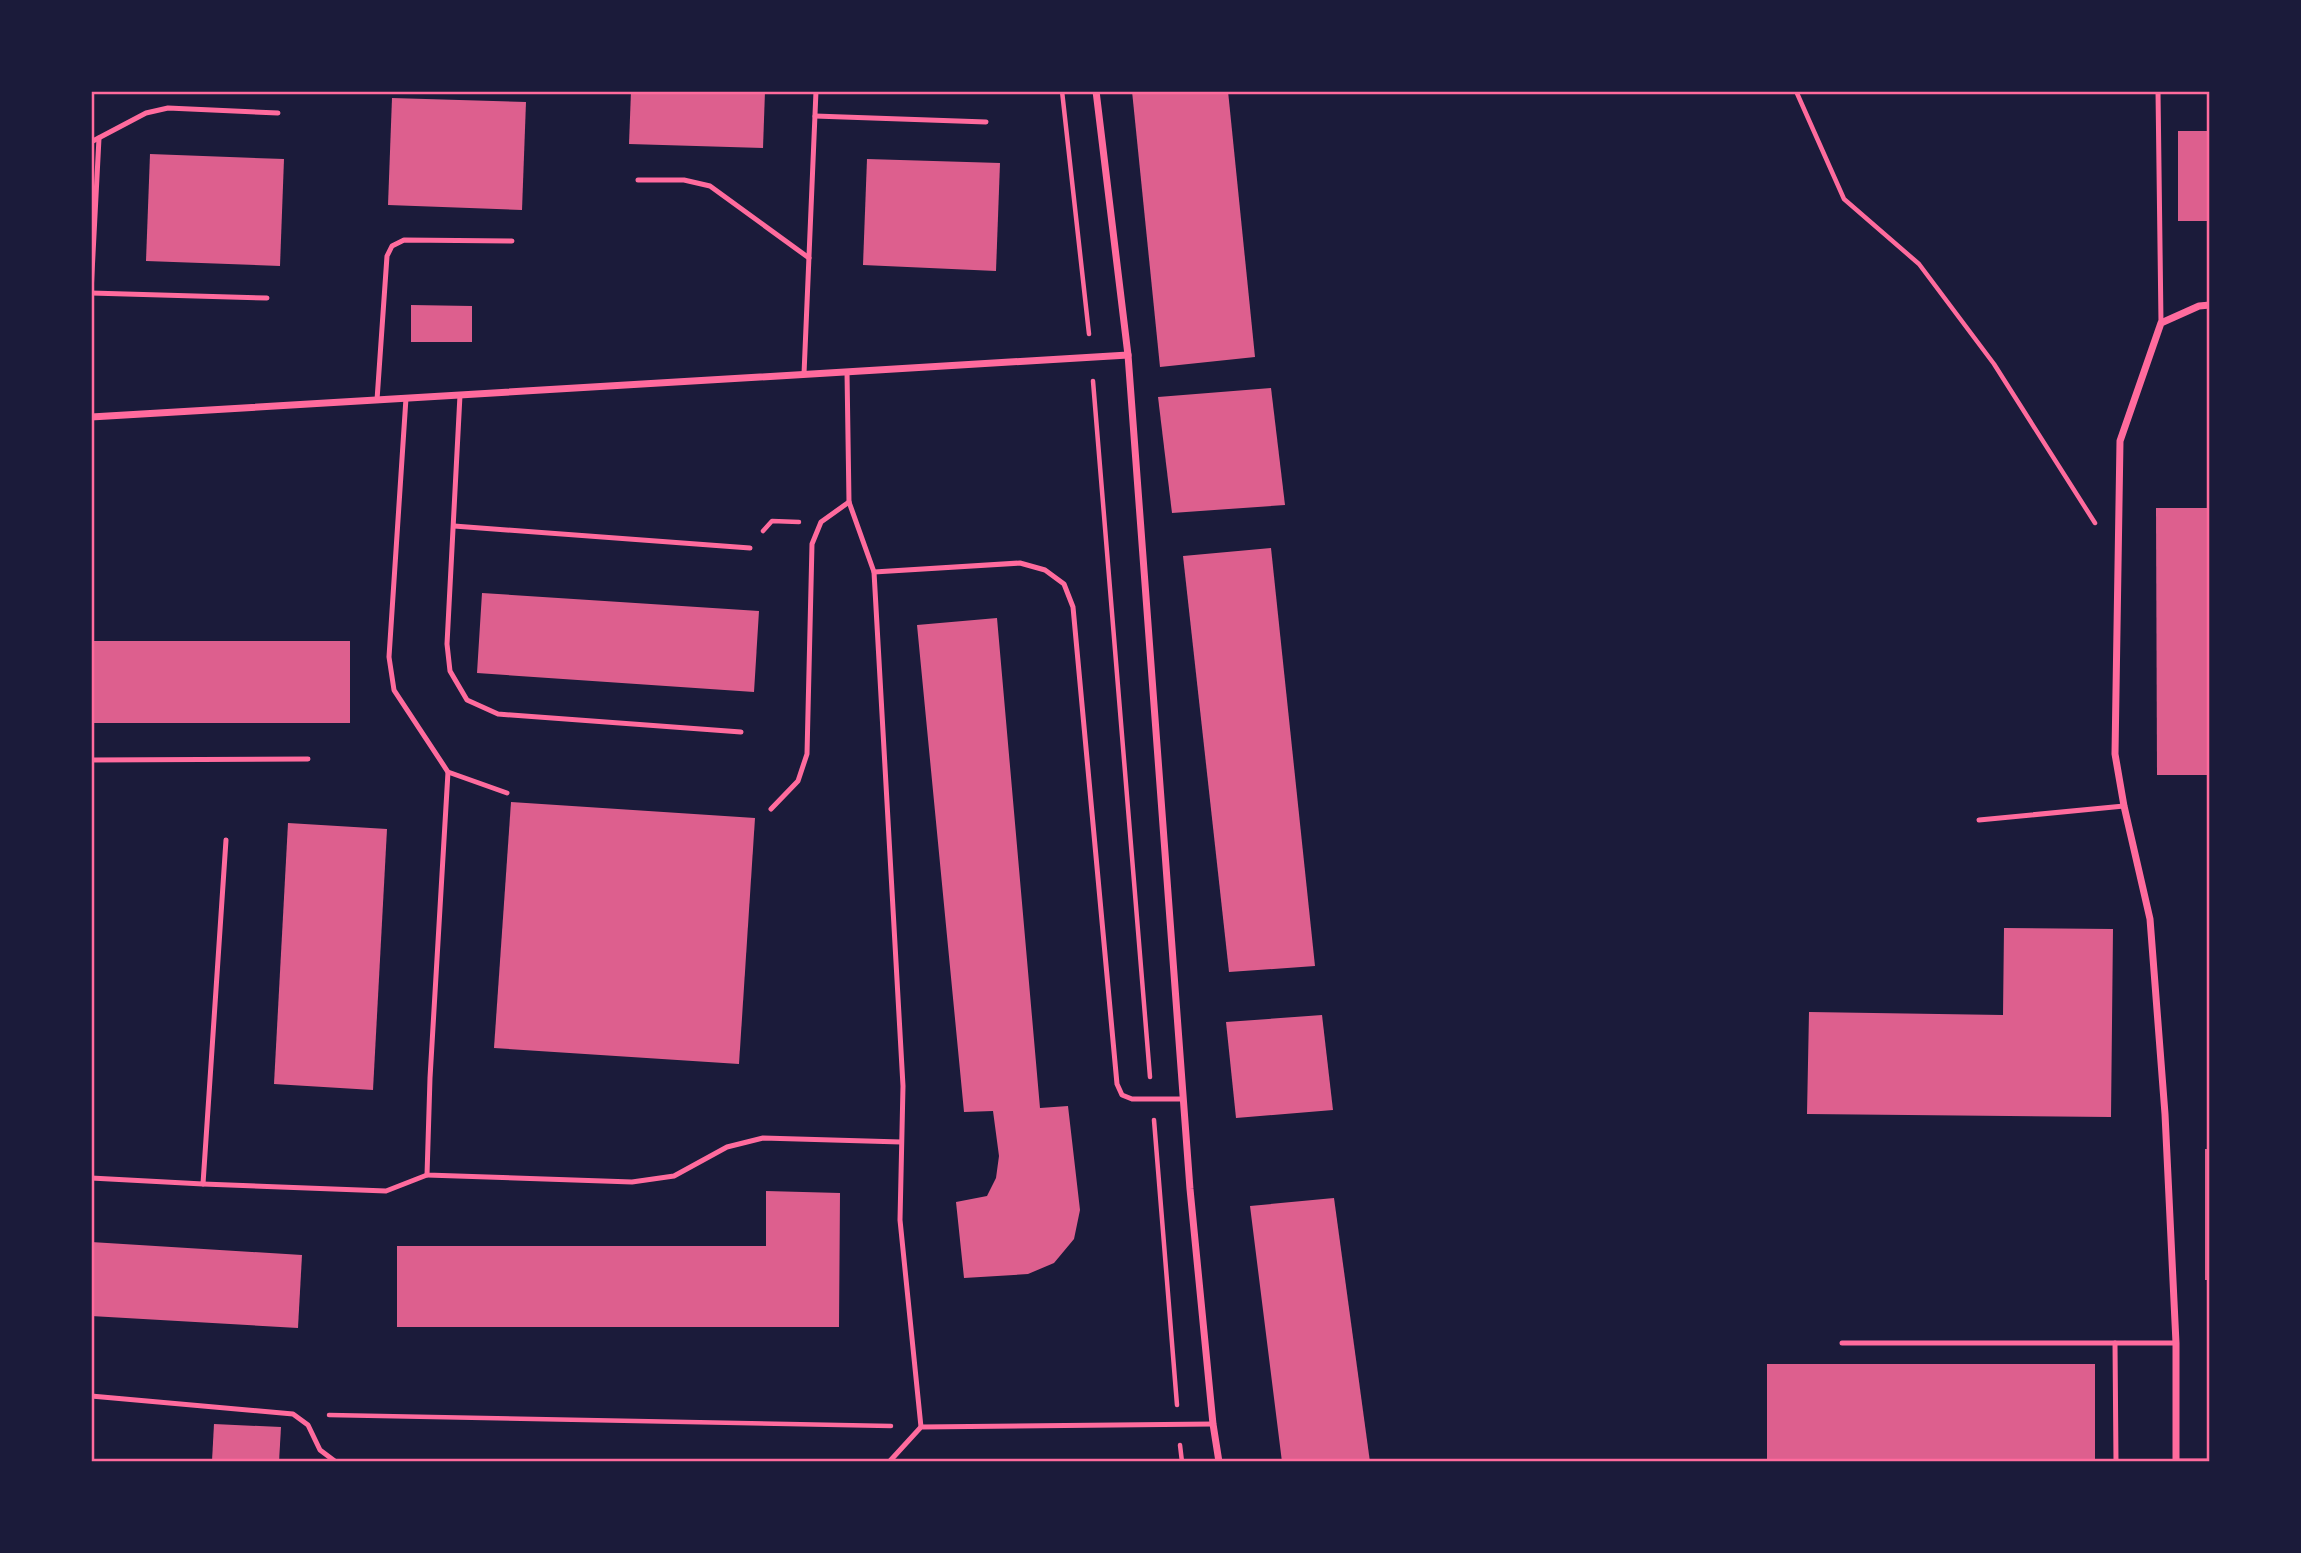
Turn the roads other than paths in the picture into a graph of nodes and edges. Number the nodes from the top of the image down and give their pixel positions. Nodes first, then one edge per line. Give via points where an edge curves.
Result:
1 (816, 91) edge
2 (1096, 91) edge
3 (2158, 91) edge
4 (278, 113) dead end
5 (815, 116) junction
6 (986, 122) dead end
7 (99, 138) junction
8 (91, 142) edge
9 (638, 180) dead end
10 (512, 242) dead end
11 (809, 258) junction
12 (91, 293) edge
13 (267, 298) dead end
14 (2210, 305) edge
15 (2161, 323) junction
16 (1128, 355) junction
17 (847, 372) junction
18 (804, 374) junction
19 (460, 395) junction
20 (406, 398) junction
21 (377, 400) junction
22 (91, 417) edge
23 (849, 502) junction
24 (454, 526) junction
25 (750, 548) dead end
26 (873, 572) junction
27 (741, 732) dead end
28 (308, 759) dead end
29 (91, 760) edge
30 (448, 772) junction
31 (507, 793) dead end
32 (2124, 806) junction
33 (771, 809) dead end
34 (1979, 820) dead end
35 (226, 840) dead end
36 (1183, 1099) junction
37 (901, 1142) junction
38 (427, 1175) junction
39 (91, 1178) edge
40 (203, 1184) junction
41 (1842, 1343) dead end
42 (2115, 1343) junction
43 (2176, 1343) junction
44 (91, 1396) edge
45 (1213, 1424) junction
46 (921, 1427) junction
47 (2176, 1461) edge
48 (2210, 1461) edge
49 (336, 1462) edge
50 (889, 1462) edge
51 (1219, 1462) edge
52 (2116, 1462) edge

1 - 5 lane
2 - 16 street
3 - 15 lane
4 - 7 lane via 168,108 146,113
5 - 6 lane
5 - 11 lane
7 - 8 lane
7 - 12 lane
9 - 11 lane via 684,180 710,186
10 - 21 lane via 404,240 392,246 387,256
11 - 18 lane
12 - 13 lane
14 - 15 street
15 - 32 street via 2120,442 2115,754
16 - 17 street
16 - 36 street
17 - 18 street
17 - 23 lane
18 - 19 street
19 - 20 street
19 - 24 lane
20 - 21 street
20 - 30 lane via 389,657 394,690
21 - 22 street
23 - 26 lane
23 - 33 lane via 821,522 812,544 807,754 798,781
24 - 25 lane
24 - 27 lane via 447,644 450,671 467,700 498,714
26 - 36 lane via 1020,563 1045,570 1064,584 1073,607 1117,1084 1122,1095 1132,1099
26 - 37 lane via 903,1086
28 - 29 lane
30 - 31 lane
30 - 38 lane
32 - 34 lane
32 - 43 street via 2150,919
35 - 40 lane
36 - 45 street
37 - 38 lane via 763,1138 727,1147 674,1176 632,1182
37 - 46 lane via 900,1220
38 - 40 lane via 386,1191
39 - 40 lane
41 - 42 lane
42 - 43 lane
42 - 52 lane
43 - 47 street
44 - 49 lane via 293,1414 307,1425 320,1450
45 - 46 lane
45 - 51 street
46 - 50 lane
47 - 48 lane

